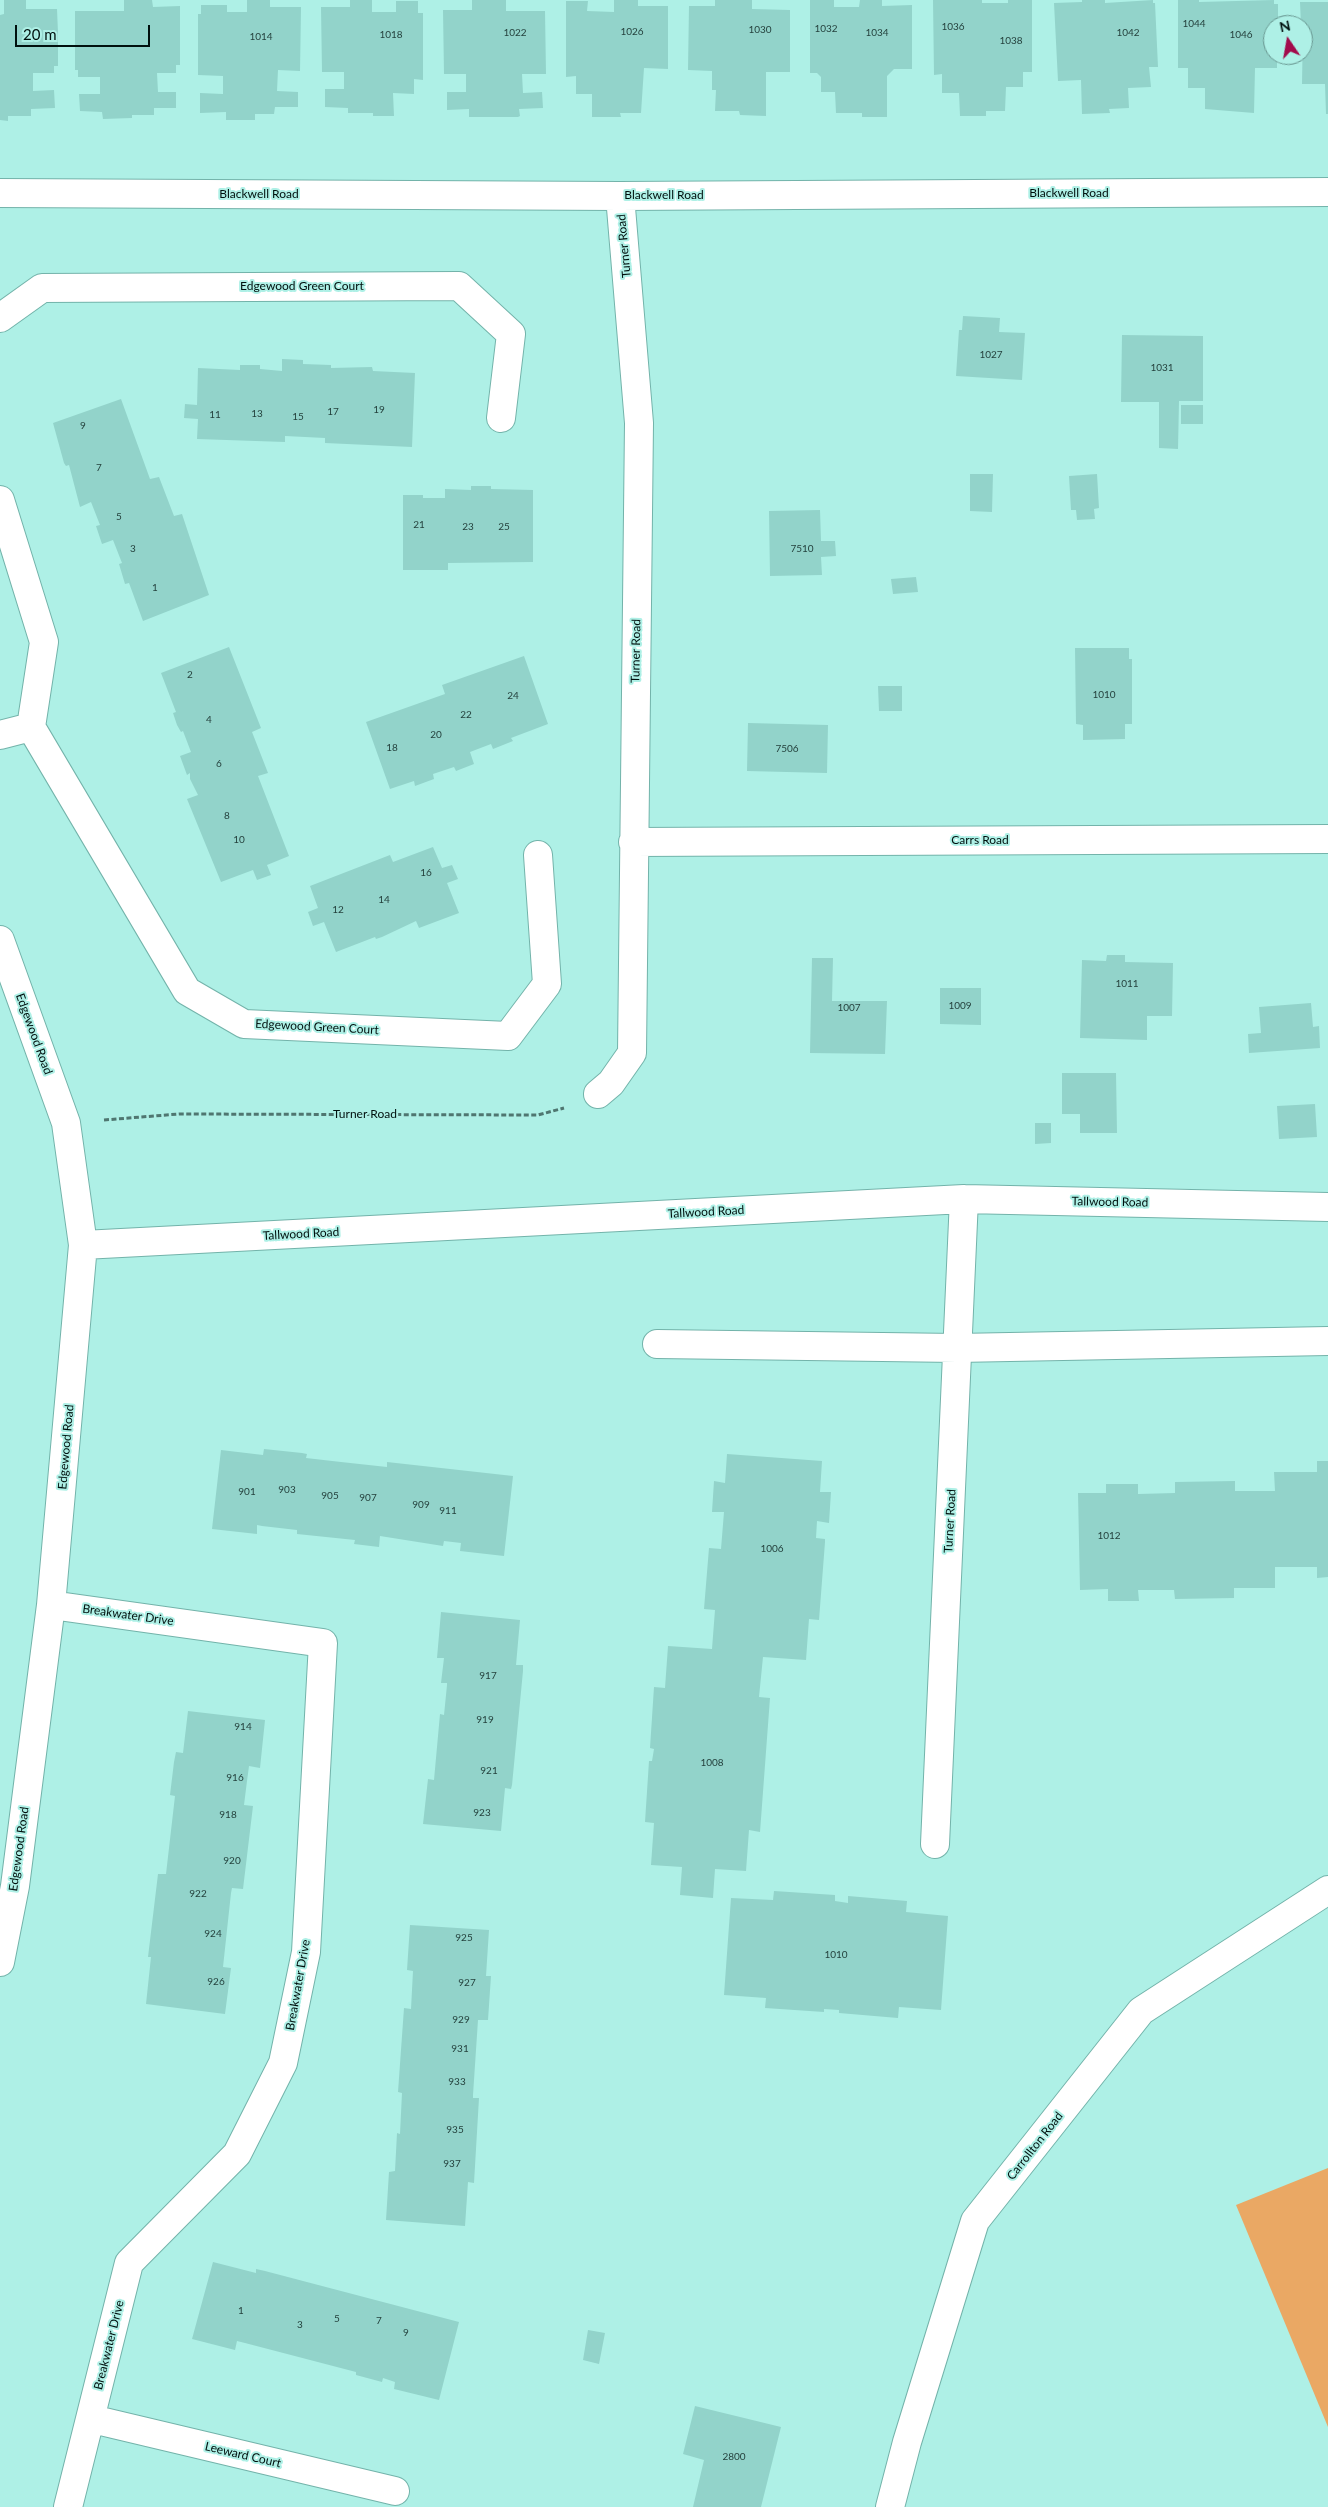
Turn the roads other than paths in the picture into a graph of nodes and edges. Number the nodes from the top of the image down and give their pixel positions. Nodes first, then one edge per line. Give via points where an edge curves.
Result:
1 (1328, 192) edge
2 (0, 193) edge
3 (620, 196) junction
4 (0, 318) edge
5 (501, 418) dead end
6 (0, 500) edge
7 (30, 727) junction
8 (0, 735) edge
9 (1328, 839) edge
10 (633, 842) junction
11 (538, 855) dead end
12 (0, 940) edge
13 (598, 1094) dead end
14 (964, 1198) junction
15 (1328, 1207) edge
16 (84, 1245) junction
17 (1328, 1341) edge
18 (657, 1344) dead end
19 (958, 1348) junction
20 (51, 1605) junction
21 (935, 1844) dead end
22 (7, 1886) edge
23 (1328, 1890) edge
24 (0, 1962) edge
25 (92, 2419) junction
26 (395, 2491) dead end
27 (68, 2507) edge
28 (890, 2507) edge

1 - 3 street, Blackwell Road
2 - 3 street, Blackwell Road
3 - 10 street, Turner Road via 639,423
4 - 5 street, Edgewood Green Court via 42,288 459,286 511,334
6 - 7 street via 44,642
7 - 8 street
7 - 11 street, Edgewood Green Court via 187,991 244,1024 508,1036 547,984
9 - 10 street, Carrs Road
10 - 13 street, Turner Road via 632,1053 611,1083
12 - 16 street, Edgewood Road via 66,1123
14 - 15 street, Tallwood Road
14 - 16 street, Tallwood Road
14 - 19 street, Turner Road
16 - 20 street, Edgewood Road
17 - 19 street
18 - 19 street
19 - 21 street, Turner Road
20 - 22 street, Edgewood Road
20 - 25 street, Breakwater Drive via 323,1643 306,1952 284,2063 237,2154 129,2263
22 - 24 street, Edgewood Road
23 - 28 street, Carrollton Road via 1141,2011 975,2221
25 - 26 street, Leeward Court
25 - 27 street, Breakwater Drive

